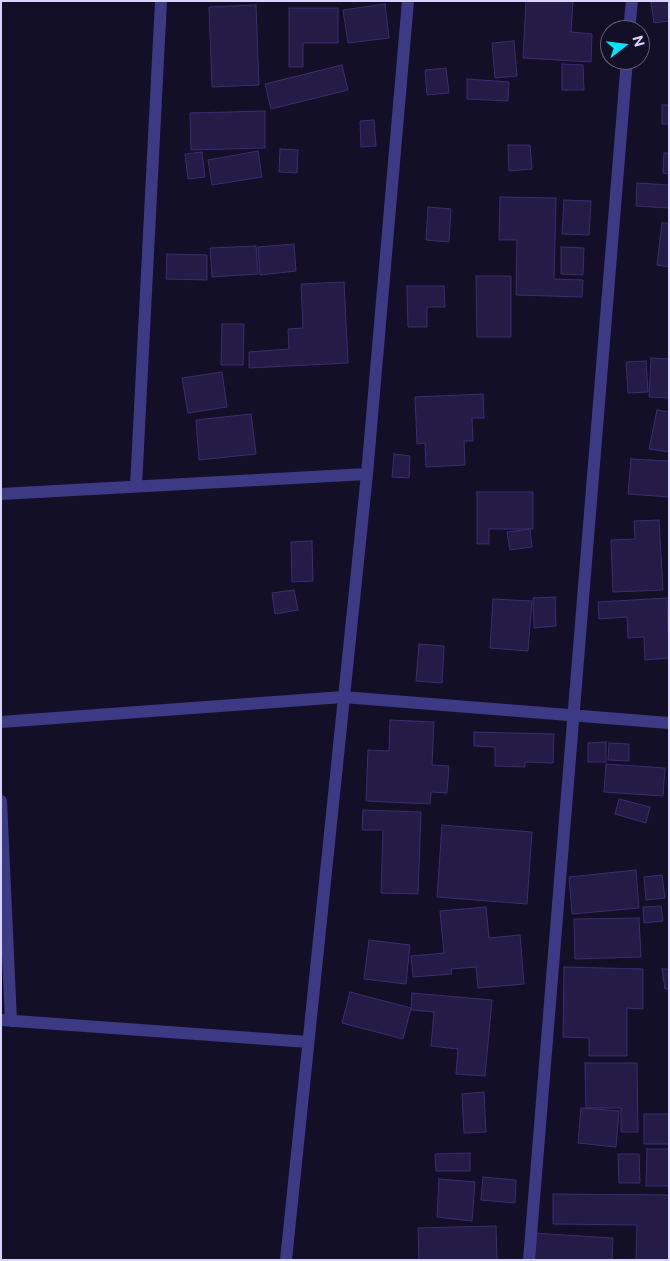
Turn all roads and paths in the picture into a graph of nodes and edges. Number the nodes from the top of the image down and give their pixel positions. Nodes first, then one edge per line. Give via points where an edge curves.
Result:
1 (161, 1) edge
2 (408, 1) edge
3 (632, 1) edge
4 (631, 20) edge
5 (626, 70) edge
6 (367, 474) junction
7 (136, 486) junction
8 (1, 494) edge
9 (344, 697) junction
10 (574, 715) junction
11 (1, 722) edge
12 (669, 723) edge
13 (1, 801) edge
14 (6, 1020) edge
15 (308, 1042) junction
16 (286, 1260) edge
17 (529, 1260) edge

1 - 7 street
2 - 6 street
3 - 4 street
5 - 10 street
6 - 7 street
6 - 9 street
7 - 8 street
9 - 10 street
9 - 11 street
9 - 15 street
10 - 12 street
10 - 17 street
13 - 14 street
14 - 15 street
15 - 16 street

